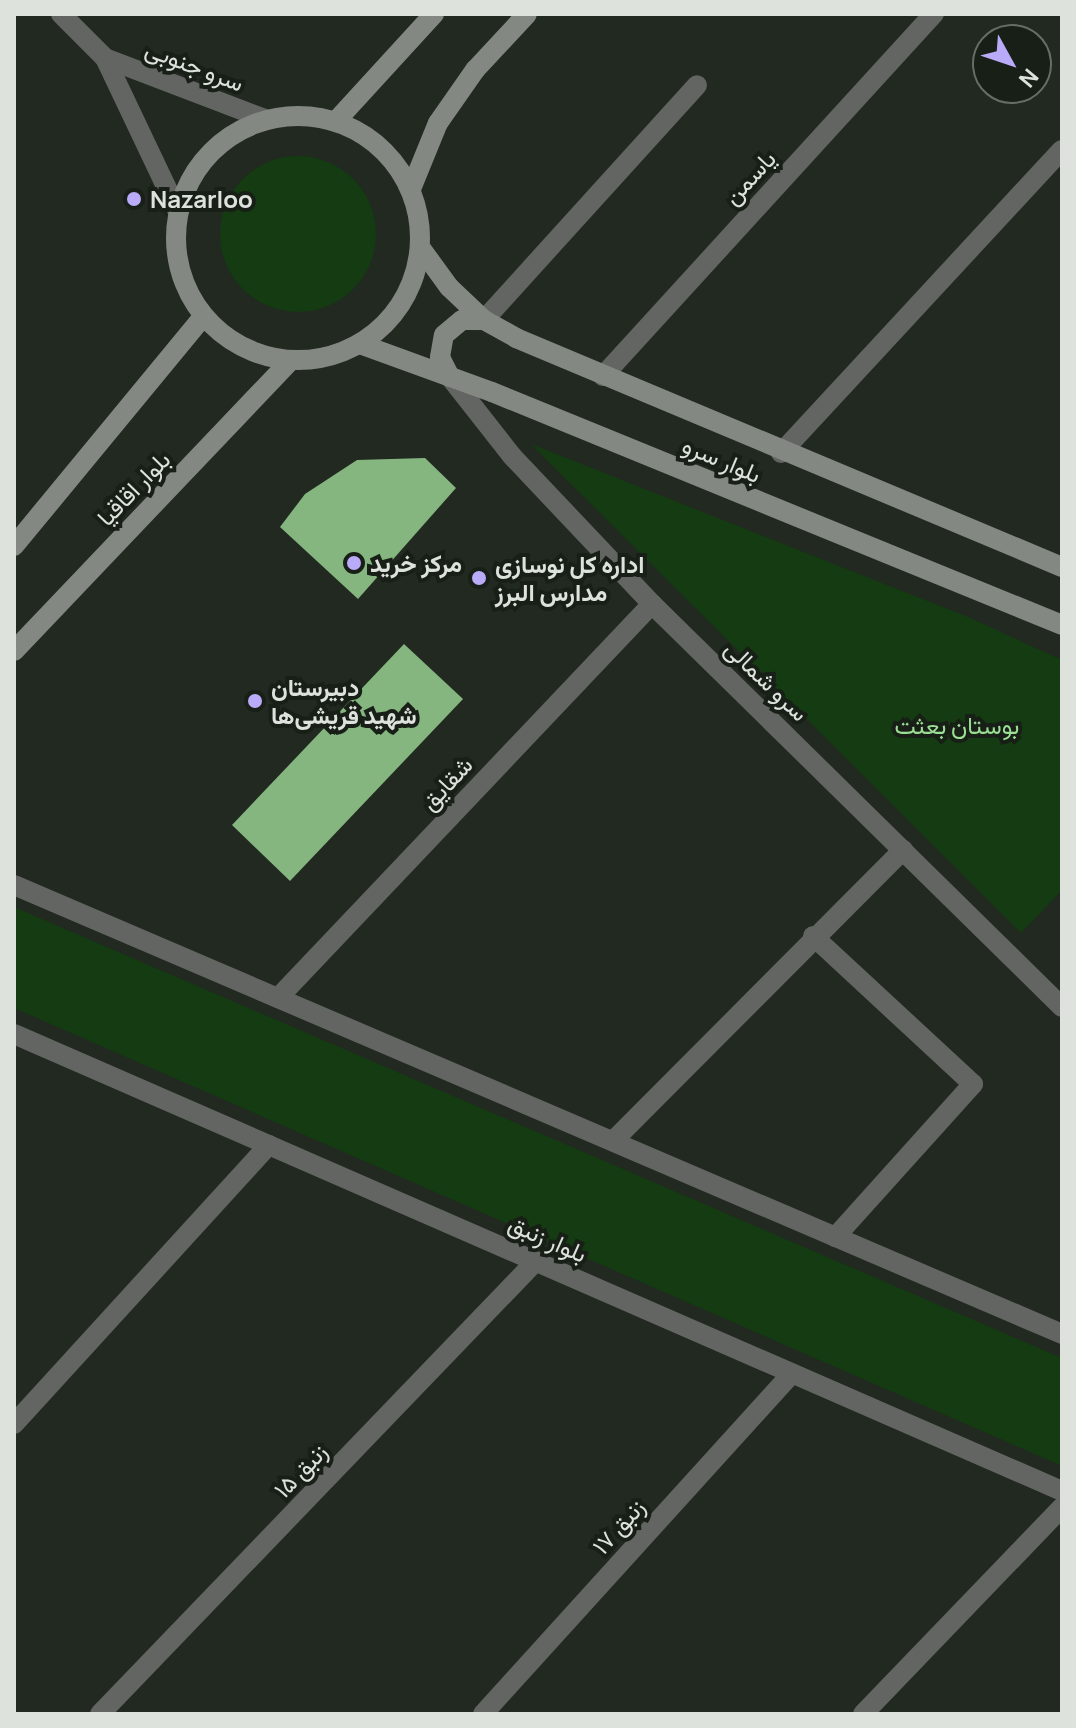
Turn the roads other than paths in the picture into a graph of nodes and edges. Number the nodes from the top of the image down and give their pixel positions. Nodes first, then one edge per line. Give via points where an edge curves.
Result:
1 (61, 14) edge
2 (434, 14) edge
3 (527, 14) edge
4 (934, 14) edge
5 (105, 58) junction
6 (697, 85) dead end
7 (267, 120) junction
8 (336, 121) junction
9 (1062, 150) edge
10 (411, 189) junction
11 (178, 212) junction
12 (420, 247) junction
13 (203, 317) junction
14 (484, 320) junction
15 (360, 344) junction
16 (290, 361) junction
17 (603, 376) junction
18 (450, 377) junction
19 (781, 453) junction
20 (14, 546) edge
21 (1062, 567) edge
22 (652, 604) junction
23 (1062, 625) edge
24 (14, 651) edge
25 (903, 850) junction
26 (14, 885) edge
27 (813, 936) junction
28 (278, 998) junction
29 (1062, 1007) edge
30 (14, 1034) edge
31 (613, 1141) junction
32 (269, 1145) junction
33 (835, 1237) junction
34 (536, 1261) junction
35 (1062, 1334) edge
36 (792, 1373) junction
37 (14, 1424) edge
38 (1062, 1491) edge
39 (1062, 1507) edge
40 (100, 1714) edge
41 (483, 1714) edge
42 (863, 1714) edge

1 - 5 street, سرو جنوبی
2 - 8 main road
3 - 10 main road via 475,70 438,123
4 - 17 street, یاسمن
5 - 7 street, سرو جنوبی
5 - 11 street, سرو جنوبی
6 - 14 street
7 - 8 main road via 301,116
7 - 11 main road via 236,133 209,154 190,181
8 - 10 main road via 367,136 393,160
9 - 19 street
10 - 12 main road
11 - 13 main road via 179,268
12 - 14 main road, بلوار سرو via 449,287
12 - 15 main road via 411,286 391,319
13 - 16 main road via 228,340
13 - 20 main road, بلوار اقاقیا
14 - 17 main road, بلوار سرو
14 - 18 main road via 462,320 444,335 440,357
15 - 16 main road via 315,360
15 - 18 main road, بلوار سرو
16 - 24 main road, بلوار اقاقیا
17 - 19 main road, بلوار سرو
18 - 22 street, سرو شمالی via 512,456
18 - 23 main road, بلوار سرو
19 - 21 main road, بلوار سرو
22 - 25 street, سرو شمالی
22 - 28 street, شقایق
25 - 27 street
25 - 29 street, سرو شمالی
26 - 28 street
27 - 31 street
27 - 33 street via 973,1084
28 - 31 street
30 - 32 street, بلوار زنبق
31 - 33 street
32 - 34 street, بلوار زنبق
32 - 37 street
33 - 35 street
34 - 36 street, بلوار زنبق
34 - 40 street, زنبق ۱۵
36 - 38 street, بلوار زنبق
36 - 41 street, زنبق ۱۷
39 - 42 street

